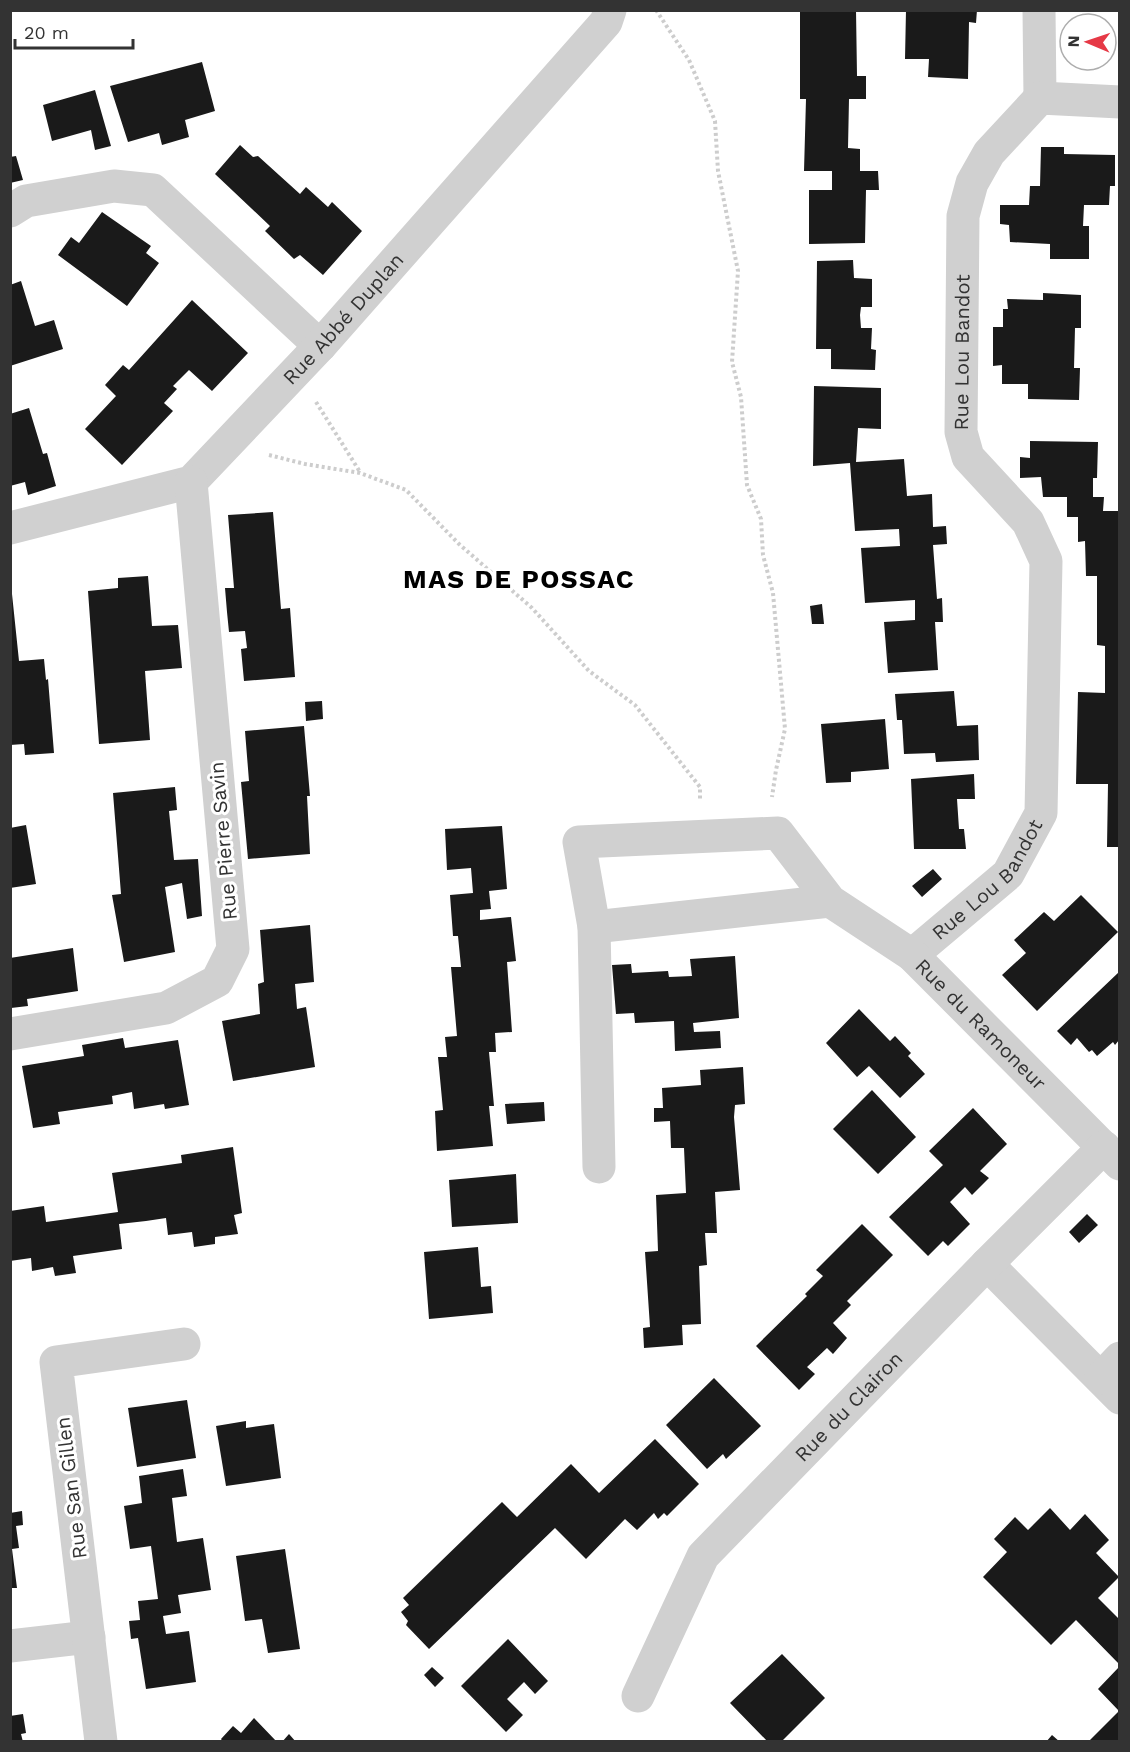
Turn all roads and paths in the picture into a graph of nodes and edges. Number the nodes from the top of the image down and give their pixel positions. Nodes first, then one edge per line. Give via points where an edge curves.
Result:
1 (610, 10) edge
2 (656, 10) edge
3 (1039, 10) edge
4 (1040, 98) junction
5 (1119, 102) edge
6 (10, 211) edge
7 (320, 346) junction
8 (297, 371) junction
9 (228, 443) junction
10 (360, 473) junction
11 (190, 483) junction
12 (10, 528) edge
13 (699, 836) junction
14 (781, 836) junction
15 (830, 901) junction
16 (594, 927) junction
17 (912, 955) junction
18 (10, 1034) edge
19 (1112, 1156) edge
20 (599, 1167) dead end
21 (987, 1264) junction
22 (184, 1344) dead end
23 (1113, 1378) edge
24 (89, 1637) junction
25 (10, 1646) edge
26 (638, 1696) dead end
27 (101, 1742) edge

1 - 7 street, Rue Abbé Duplan via 606,22
2 - 14 path via 689,60 715,121 718,171 738,271 732,362 741,397 747,485 761,519 763,555 774,604 785,729 772,803
3 - 4 street
4 - 5 street
4 - 17 street, Rue Lou Bandot via 989,153 972,183 963,216 961,432 968,457 1028,522 1046,561 1041,813 1008,874
6 - 7 street via 26,201 114,186 153,190
7 - 8 street, Rue Abbé Duplan
8 - 9 street, Rue Abbé Duplan
8 - 10 path
9 - 10 path via 305,465
9 - 11 street, Rue Abbé Duplan
10 - 13 path via 406,490 459,544 532,608 589,671 635,705 700,787
11 - 12 street
11 - 18 street, Rue Pierre Savin via 233,949 217,981 166,1008
13 - 14 street
13 - 16 street via 579,842
14 - 15 street, Rue du Ramoneur
15 - 16 street
15 - 17 street, Rue du Ramoneur
16 - 20 street
17 - 19 street, Rue du Ramoneur
19 - 21 street, Rue du Clairon
21 - 23 street
21 - 26 street, Rue du Clairon via 703,1556
22 - 24 street, Rue San Gillen via 56,1362
24 - 25 street
24 - 27 street, Rue San Gillen

